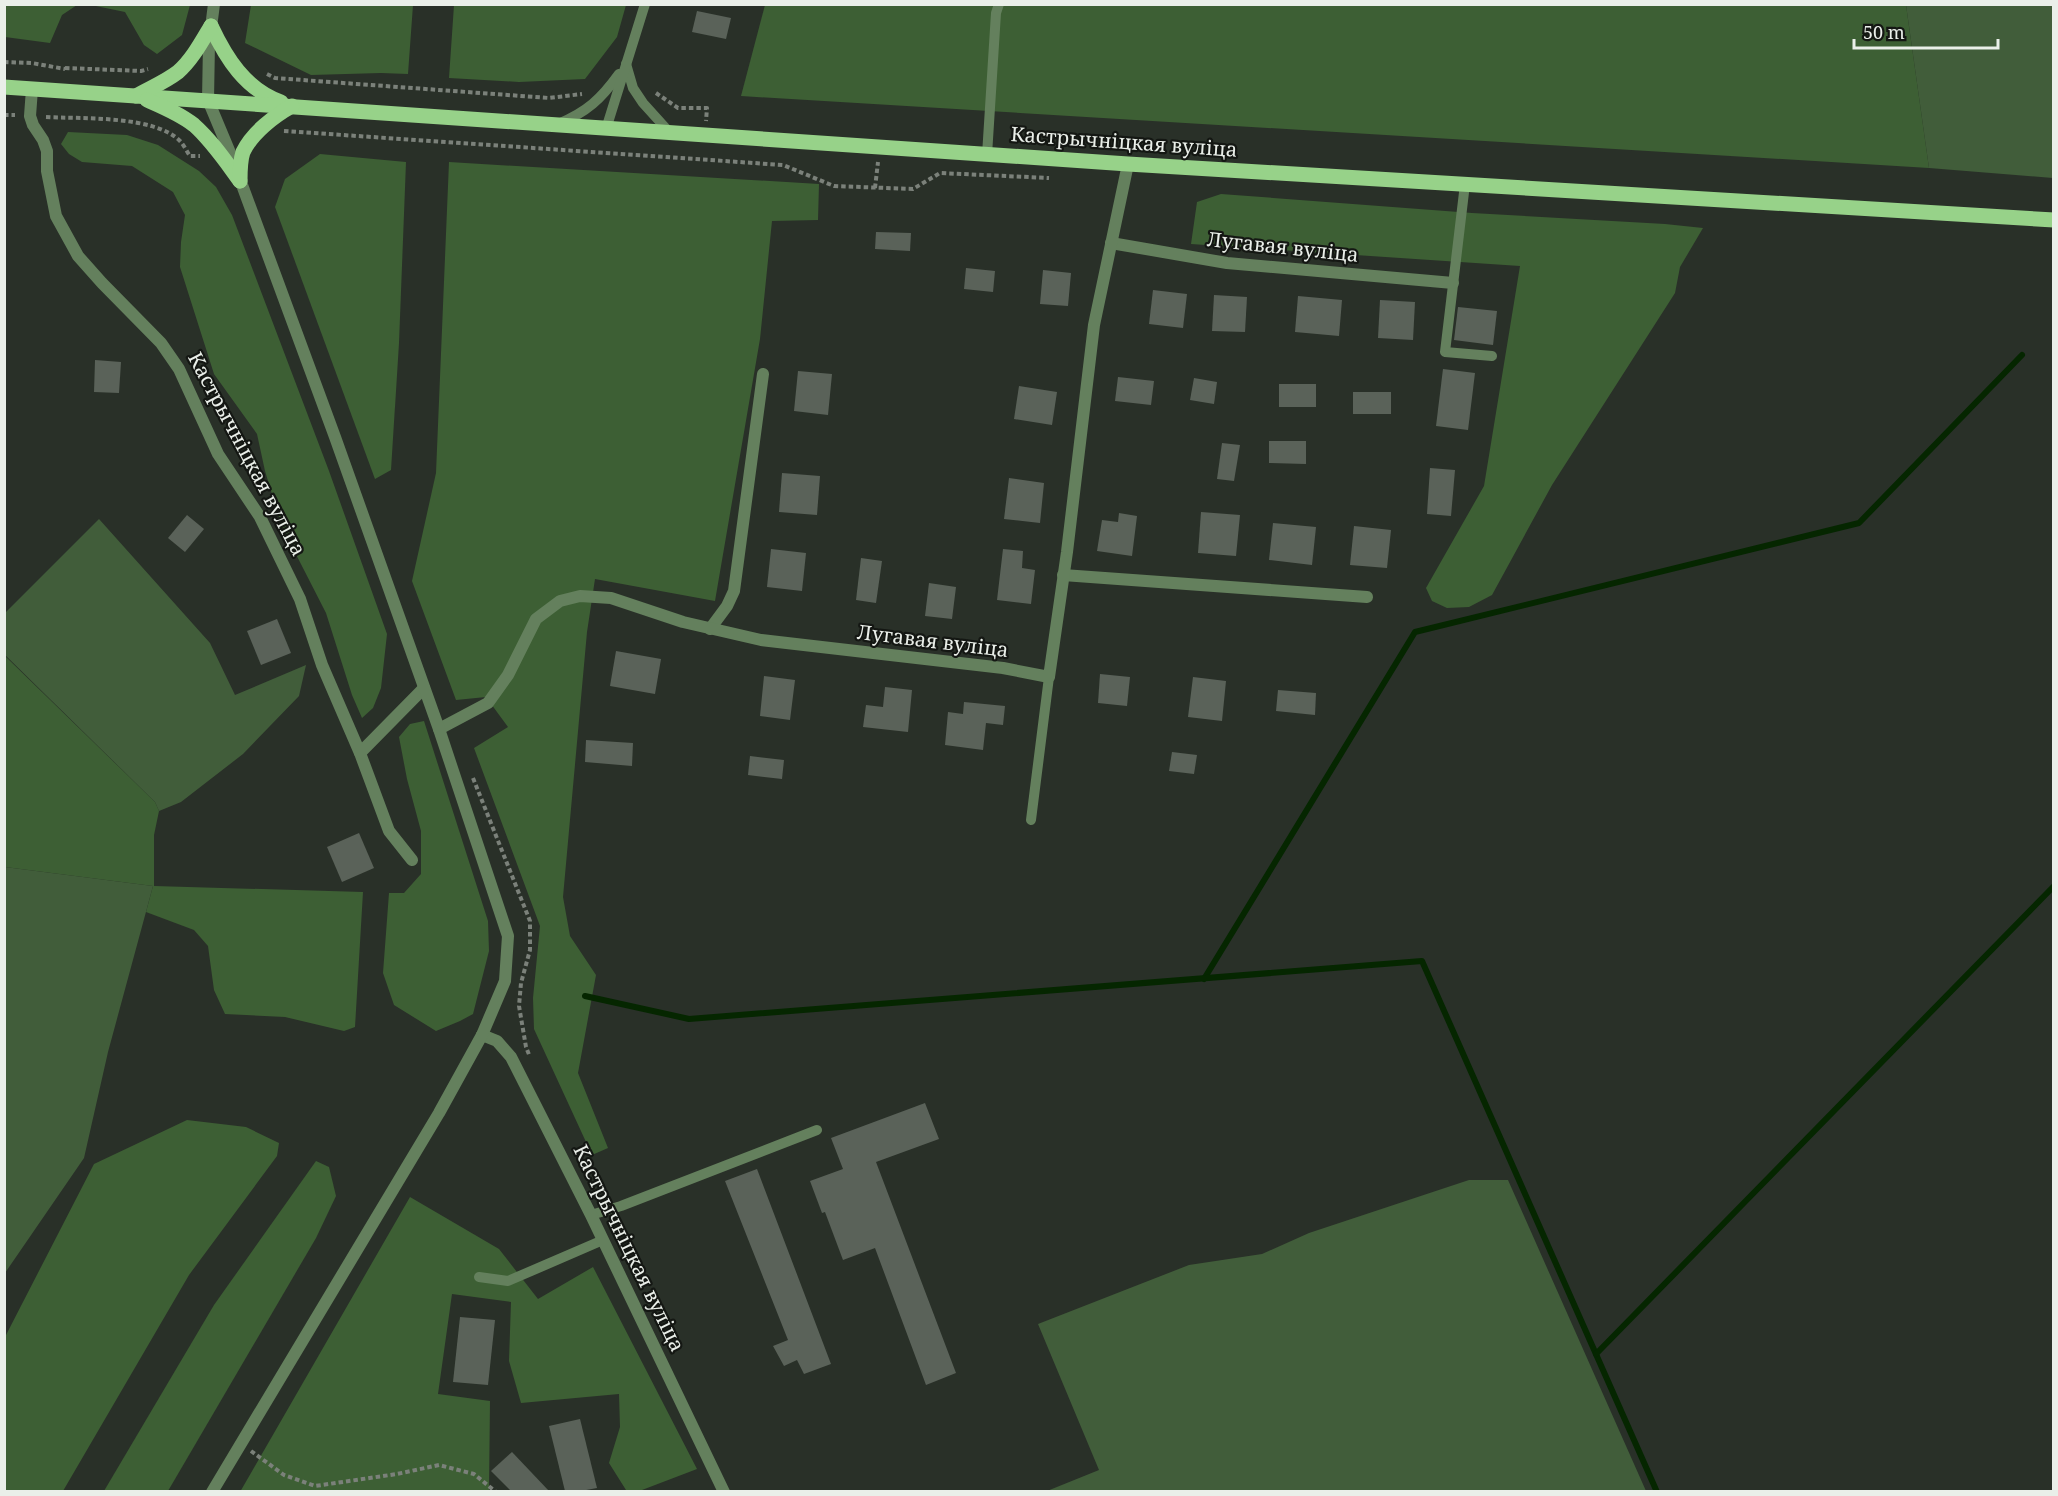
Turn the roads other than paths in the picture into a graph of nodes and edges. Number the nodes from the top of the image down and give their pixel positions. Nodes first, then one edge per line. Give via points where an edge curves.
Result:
1 (214, 4) edge
2 (645, 4) edge
3 (999, 4) edge
4 (212, 26) junction
5 (626, 64) junction
6 (4, 87) edge
7 (32, 89) junction
8 (136, 96) junction
9 (208, 100) junction
10 (292, 106) junction
11 (555, 125) junction
12 (606, 129) junction
13 (671, 134) junction
14 (987, 155) junction
15 (1128, 164) junction
16 (240, 181) junction
17 (1465, 184) junction
18 (2054, 220) edge
19 (1111, 243) junction
20 (1453, 284) junction
21 (1492, 356) dead end
22 (763, 374) dead end
23 (1064, 575) junction
24 (1367, 597) dead end
25 (710, 629) junction
26 (1048, 677) junction
27 (424, 688) junction
28 (439, 729) junction
29 (360, 753) junction
30 (1031, 820) dead end
31 (412, 860) dead end
32 (482, 1035) junction
33 (818, 1130) dead end
34 (591, 1215) junction
35 (603, 1240) junction
36 (479, 1277) dead end
37 (213, 1491) edge
38 (724, 1491) edge

1 - 4 street
2 - 5 lane
3 - 14 lane
4 - 8 main road via 180,70
4 - 9 street
4 - 10 main road via 226,57 239,73 273,99
5 - 11 lane via 591,107
5 - 12 lane
5 - 13 lane via 633,88
6 - 7 main road
7 - 8 main road
7 - 29 street, Кастрычніцкая вуліца via 30,116 47,151 56,216 78,256 161,343 179,369 218,454 260,517 300,599 322,665
8 - 9 main road
8 - 16 main road via 193,125
9 - 10 main road, Кастрычніцкая вуліца
9 - 16 street
10 - 11 main road, Кастрычніцкая вуліца
10 - 16 main road via 264,126 244,151
11 - 12 main road, Кастрычніцкая вуліца
12 - 13 main road, Кастрычніцкая вуліца
13 - 14 main road, Кастрычніцкая вуліца
14 - 15 main road, Кастрычніцкая вуліца
15 - 17 main road, Кастрычніцкая вуліца
15 - 19 street
16 - 27 street
17 - 18 main road, Кастрычніцкая вуліца
17 - 20 lane
19 - 20 street, Лугавая вуліца via 1227,263
19 - 23 street via 1094,325
20 - 21 lane via 1445,352
22 - 25 street via 734,591
23 - 24 street
23 - 26 street
25 - 26 street, Лугавая вуліца via 760,640 1003,668
25 - 28 street, Лугавая вуліца via 611,598 580,596 560,601 536,618 508,675 488,704
26 - 30 lane
27 - 28 street
27 - 29 street
28 - 32 street via 508,936 505,981
29 - 31 street, Кастрычніцкая вуліца via 389,831
32 - 34 street, Кастрычніцкая вуліца via 497,1041 510,1058
32 - 37 street
33 - 34 lane
34 - 35 street, Кастрычніцкая вуліца
35 - 36 lane via 508,1281
35 - 38 street, Кастрычніцкая вуліца

